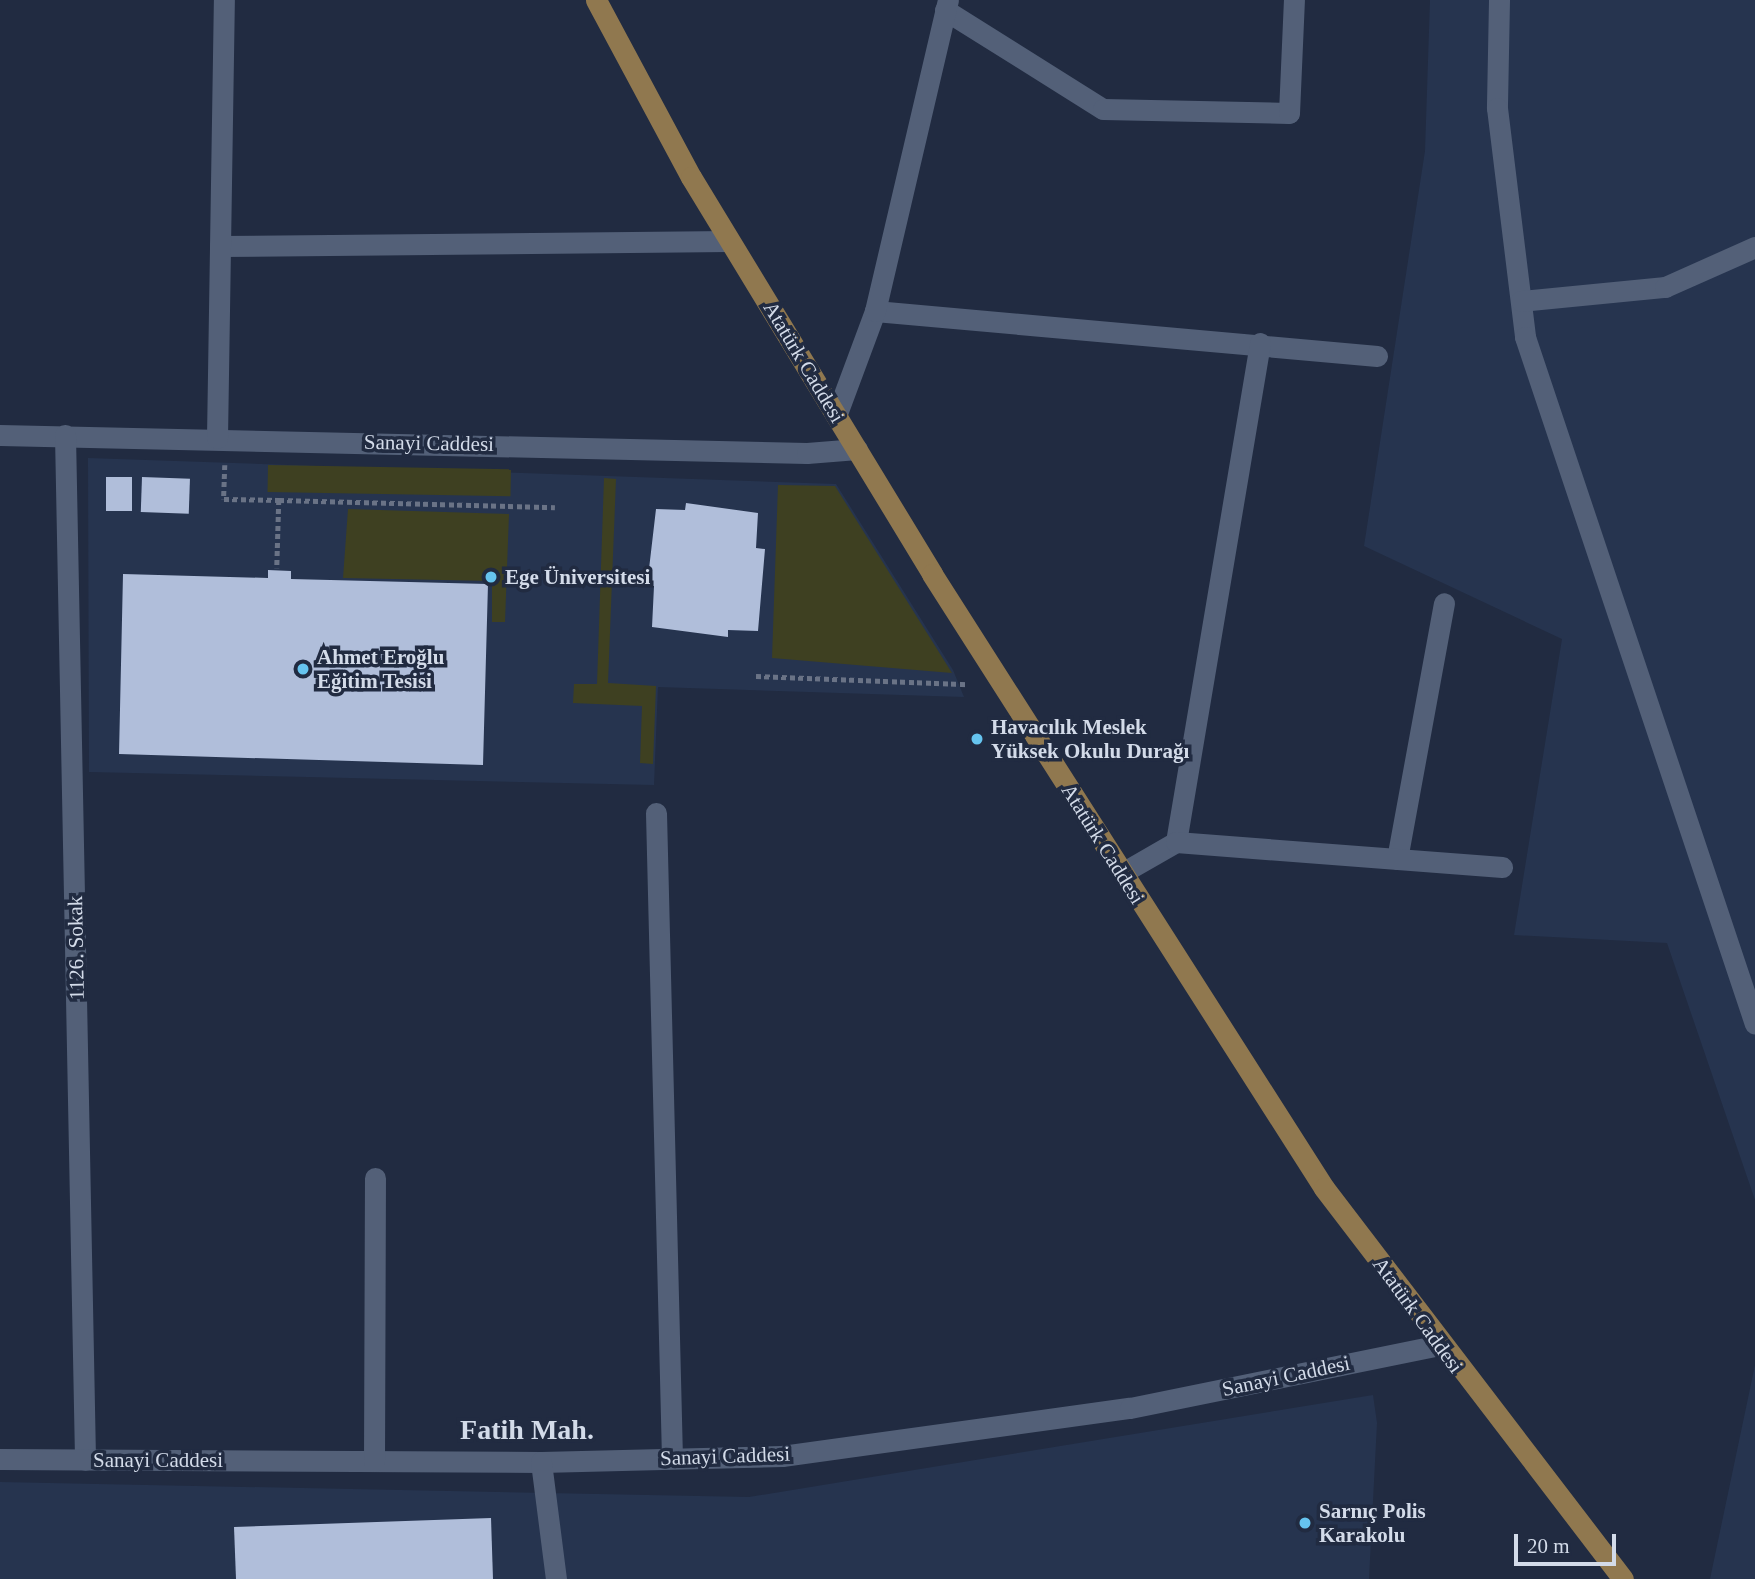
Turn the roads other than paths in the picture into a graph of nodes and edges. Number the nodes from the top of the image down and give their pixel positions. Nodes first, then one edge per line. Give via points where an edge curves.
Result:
1 (224, 0) edge
2 (596, 0) edge
3 (1294, 0) edge
4 (1499, 0) edge
5 (946, 5) edge
6 (730, 241) junction
7 (220, 246) junction
8 (1755, 247) edge
9 (1521, 301) junction
10 (875, 310) junction
11 (1260, 343) junction
12 (1377, 356) dead end
13 (836, 416) junction
14 (0, 435) edge
15 (65, 435) junction
16 (221, 438) junction
17 (857, 449) junction
18 (1444, 603) dead end
19 (656, 813) dead end
20 (1176, 842) junction
21 (1397, 859) junction
22 (1502, 867) dead end
23 (1122, 873) junction
24 (1755, 1024) edge
25 (375, 1178) dead end
26 (1440, 1345) junction
27 (672, 1458) junction
28 (0, 1459) edge
29 (85, 1460) junction
30 (374, 1461) junction
31 (541, 1462) junction
32 (556, 1579) edge
33 (1623, 1579) edge

1 - 7 street
2 - 6 main road, Atatürk Caddesi
3 - 5 street via 1289,113 1103,109
4 - 9 street via 1497,108
5 - 10 street
6 - 7 street
6 - 13 main road, Atatürk Caddesi
7 - 16 street
8 - 9 street via 1665,286
9 - 24 street via 1525,337 1603,584
10 - 11 street
10 - 13 street
11 - 12 street
11 - 20 street
13 - 17 main road, Atatürk Caddesi
14 - 15 street, Sanayi Caddesi
15 - 16 street, Sanayi Caddesi
15 - 29 street, 1126. Sokak
16 - 17 street, Sanayi Caddesi via 807,453
17 - 23 main road, Atatürk Caddesi
18 - 21 street
19 - 27 street
20 - 21 street
20 - 23 street
21 - 22 street
23 - 26 main road, Atatürk Caddesi via 1324,1188
25 - 30 street
26 - 27 street, Sanayi Caddesi via 1130,1408 782,1456
26 - 33 main road, Atatürk Caddesi
27 - 31 street, Sanayi Caddesi
28 - 29 street, Sanayi Caddesi
29 - 30 street, Sanayi Caddesi
30 - 31 street, Sanayi Caddesi
31 - 32 street

